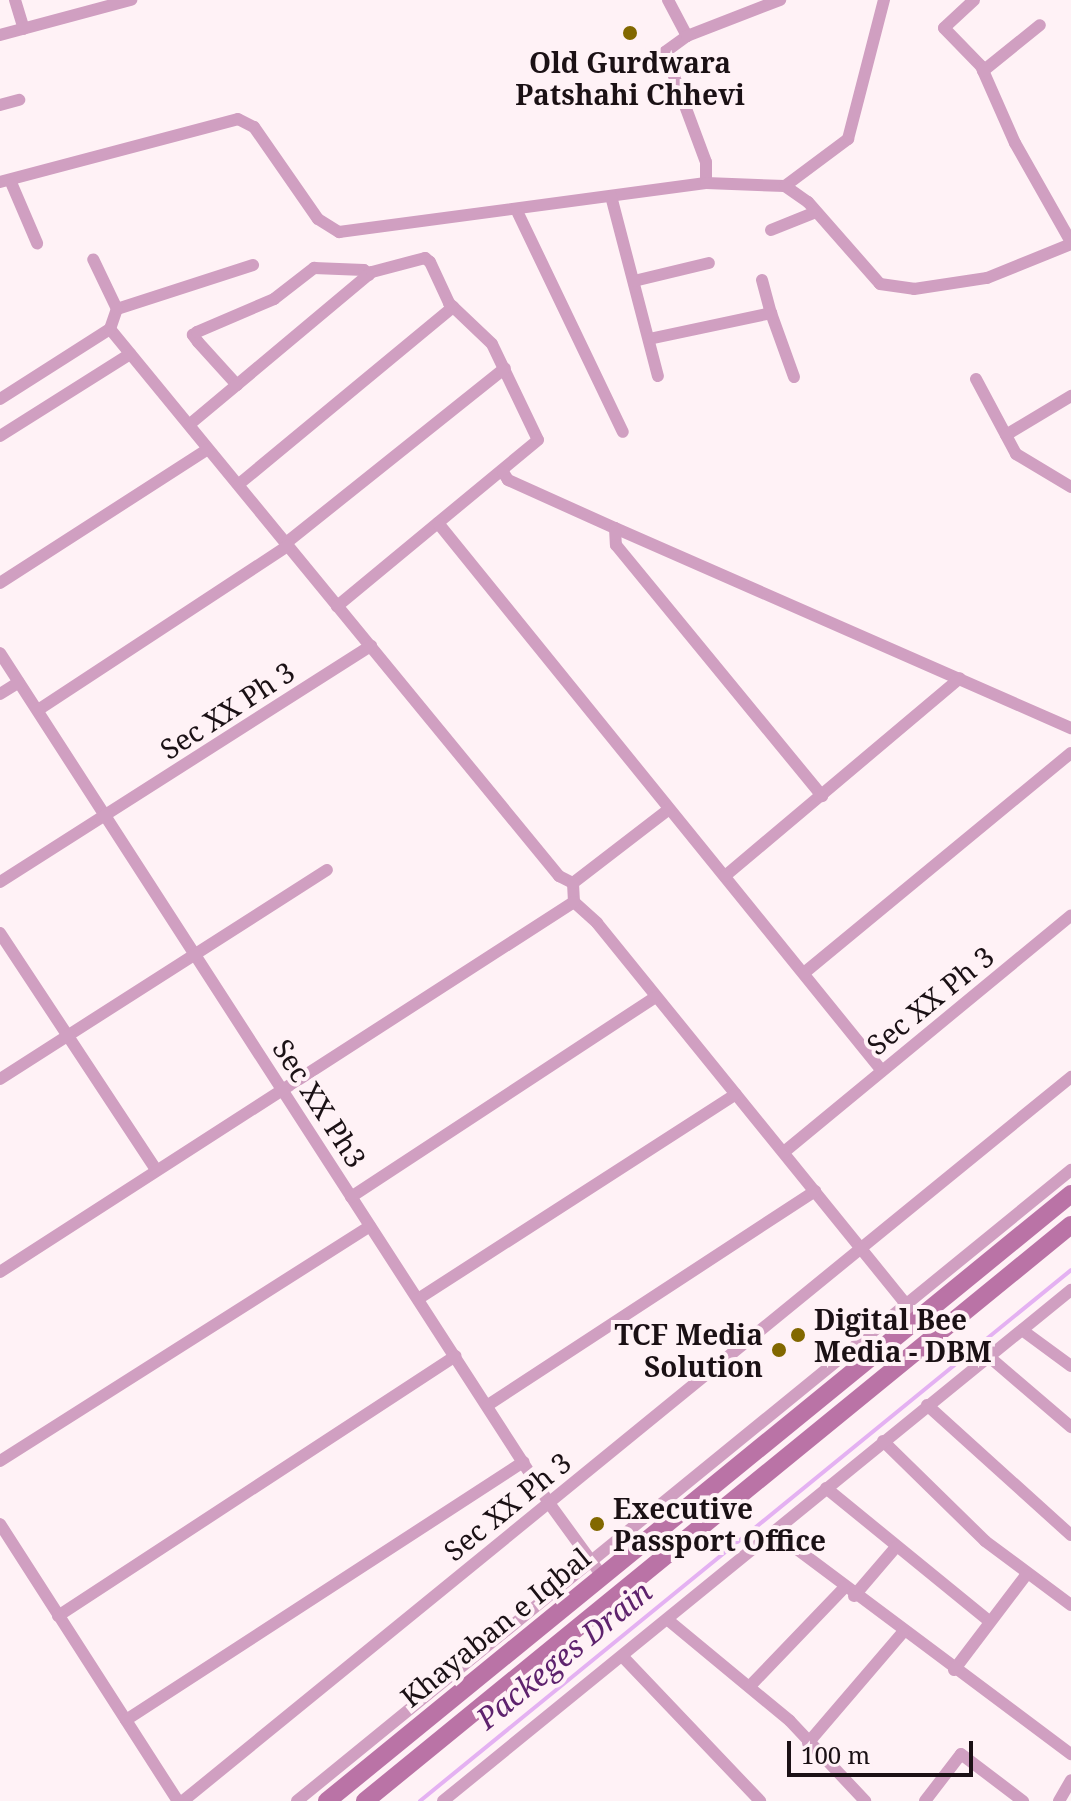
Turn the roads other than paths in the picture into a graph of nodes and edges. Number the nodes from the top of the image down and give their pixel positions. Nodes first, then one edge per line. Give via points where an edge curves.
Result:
1 (15, 0) edge
2 (131, 0) edge
3 (668, 0) edge
4 (780, 0) edge
5 (884, 0) edge
6 (974, 0) edge
7 (1040, 25) dead end
8 (24, 29) junction
9 (0, 35) edge
10 (687, 36) junction
11 (983, 71) junction
12 (19, 100) dead end
13 (0, 105) edge
14 (5, 181) edge
15 (706, 183) junction
16 (785, 186) junction
17 (611, 196) junction
18 (516, 209) junction
19 (816, 212) junction
20 (771, 230) dead end
21 (37, 243) dead end
22 (1071, 243) edge
23 (93, 259) dead end
24 (709, 263) dead end
25 (253, 265) dead end
26 (369, 275) junction
27 (762, 280) dead end
28 (634, 281) junction
29 (453, 307) junction
30 (117, 309) junction
31 (771, 313) junction
32 (110, 329) junction
33 (649, 339) junction
34 (130, 354) junction
35 (505, 368) junction
36 (658, 376) dead end
37 (794, 377) dead end
38 (976, 379) dead end
39 (237, 385) junction
40 (1071, 396) edge
41 (0, 399) edge
42 (190, 424) junction
43 (623, 432) dead end
44 (1006, 435) junction
45 (0, 436) edge
46 (208, 449) junction
47 (503, 472) junction
48 (239, 484) junction
49 (1071, 487) edge
50 (438, 523) junction
51 (615, 528) junction
52 (287, 545) junction
53 (0, 583) edge
54 (337, 606) junction
55 (371, 646) junction
56 (0, 653) edge
57 (960, 678) junction
58 (19, 682) junction
59 (0, 694) edge
60 (38, 710) junction
61 (1071, 728) edge
62 (1071, 753) edge
63 (822, 796) junction
64 (669, 809) junction
65 (106, 816) junction
66 (327, 870) dead end
67 (725, 876) junction
68 (0, 882) edge
69 (573, 883) junction
70 (574, 902) junction
71 (1071, 915) edge
72 (0, 933) edge
73 (196, 953) junction
74 (804, 973) junction
75 (655, 997) junction
76 (68, 1035) junction
77 (882, 1071) junction
78 (1071, 1077) edge
79 (0, 1079) edge
80 (282, 1089) junction
81 (736, 1094) junction
82 (784, 1152) junction
83 (156, 1170) junction
84 (1071, 1170) edge
85 (815, 1191) junction
86 (1071, 1194) edge
87 (351, 1197) junction
88 (1071, 1225) edge
89 (370, 1226) junction
90 (861, 1248) junction
91 (0, 1272) edge
92 (1071, 1290) edge
93 (418, 1299) junction
94 (912, 1312) junction
95 (1022, 1330) junction
96 (987, 1355) junction
97 (455, 1356) junction
98 (1071, 1366) edge
99 (488, 1405) junction
100 (927, 1405) junction
101 (1071, 1427) edge
102 (883, 1441) junction
103 (0, 1461) edge
104 (524, 1462) junction
105 (729, 1473) junction
106 (826, 1488) junction
107 (744, 1493) junction
108 (549, 1503) junction
109 (0, 1524) edge
110 (774, 1532) junction
111 (1071, 1535) edge
112 (896, 1547) junction
113 (589, 1561) junction
114 (1026, 1575) junction
115 (602, 1576) junction
116 (849, 1592) junction
117 (1071, 1605) edge
118 (58, 1616) junction
119 (668, 1620) junction
120 (988, 1620) junction
121 (903, 1632) junction
122 (623, 1657) junction
123 (954, 1670) junction
124 (750, 1686) junction
125 (126, 1720) junction
126 (808, 1743) junction
127 (1071, 1754) edge
128 (1071, 1780) edge
129 (180, 1801) edge
130 (297, 1801) edge
131 (327, 1801) edge
132 (365, 1801) edge
133 (443, 1801) edge
134 (760, 1801) edge
135 (865, 1801) edge
136 (925, 1801) edge
137 (1023, 1801) edge
138 (1059, 1801) edge

1 - 8 street
2 - 8 street
3 - 10 street
4 - 10 street
5 - 16 street via 848,139
6 - 11 street via 944,28
7 - 11 street
8 - 9 street
10 - 15 street via 665,52 706,162
11 - 22 street via 1015,143
12 - 13 street
14 - 18 street via 245,119 326,227 339,232
14 - 21 street
15 - 16 street
15 - 17 street
16 - 19 street
17 - 18 street
17 - 28 street
18 - 43 street
19 - 20 street
19 - 22 street via 880,284 914,289 987,278
23 - 30 street
24 - 28 street
25 - 30 street
26 - 29 street via 425,258
26 - 39 street
26 - 39 street via 364,270 314,268 274,299 193,335
27 - 31 street
28 - 33 street
29 - 35 street via 485,333
29 - 48 street
30 - 32 street
31 - 33 street
31 - 37 street
32 - 34 street
32 - 41 street
33 - 36 street
34 - 42 street
34 - 45 street
35 - 47 street via 539,435 534,446
35 - 52 street
38 - 44 street
39 - 42 street
40 - 44 street
42 - 46 street
44 - 49 street via 1016,454
46 - 48 street
46 - 53 street
47 - 50 street
47 - 51 street via 508,480
48 - 52 street
50 - 54 street
50 - 64 street
51 - 57 street
51 - 63 street via 616,545
52 - 54 street
52 - 60 street
54 - 55 street
55 - 65 street, Sec XX Ph 3
55 - 69 street via 559,876
56 - 58 street, Sec XX Ph3
57 - 61 street
57 - 63 street
58 - 59 street
58 - 60 street, Sec XX Ph3
60 - 65 street, Sec XX Ph3
62 - 74 street
63 - 67 street
64 - 67 street
64 - 69 street
65 - 68 street, Sec XX Ph 3
65 - 73 street, Sec XX Ph3
66 - 73 street
67 - 74 street
69 - 70 street
70 - 75 street
70 - 80 street
71 - 77 street, Sec XX Ph 3
72 - 76 street
73 - 76 street
73 - 80 street, Sec XX Ph3
74 - 77 street
75 - 81 street
75 - 87 street
76 - 79 street
76 - 83 street
77 - 82 street, Sec XX Ph 3
78 - 90 street, Sec XX Ph 3
80 - 83 street
80 - 87 street, Sec XX Ph3
81 - 82 street
81 - 93 street
82 - 85 street
83 - 91 street
84 - 94 street
85 - 90 street
85 - 99 street
86 - 94 main road, Khayaban e Iqbal
87 - 89 street, Sec XX Ph3
88 - 107 main road
89 - 93 street, Sec XX Ph3
89 - 103 street
90 - 94 street
90 - 108 street, Sec XX Ph 3
92 - 95 street
93 - 97 street, Sec XX Ph3
94 - 105 main road, Khayaban e Iqbal
94 - 113 street
95 - 96 street
95 - 98 street
96 - 100 street
96 - 101 street
97 - 99 street, Sec XX Ph3
97 - 118 street
99 - 104 street, Sec XX Ph3
100 - 102 street
100 - 111 street
102 - 106 street
102 - 114 street
104 - 108 street, Sec XX Ph3
104 - 125 street, Sec XX Ph 3
105 - 107 main road
105 - 115 main road, Khayaban e Iqbal
106 - 110 street
106 - 112 street
107 - 132 main road
108 - 113 street, Sec XX Ph3
108 - 129 street, Sec XX Ph 3
109 - 118 street, Sec XX Ph 3
110 - 116 street
110 - 119 street
112 - 116 street
112 - 120 street
113 - 115 street, Sec XX Ph3
113 - 130 street
114 - 117 street
114 - 120 street
115 - 131 main road, Khayaban e Iqbal
116 - 121 street
116 - 124 street
118 - 125 street, Sec XX Ph 3
119 - 122 street
119 - 124 street
120 - 123 street
121 - 123 street
121 - 126 street
122 - 133 street
122 - 134 street
123 - 127 street
124 - 126 street
125 - 129 street, Sec XX Ph 3
126 - 135 street
128 - 138 street
136 - 137 street via 961,1754

